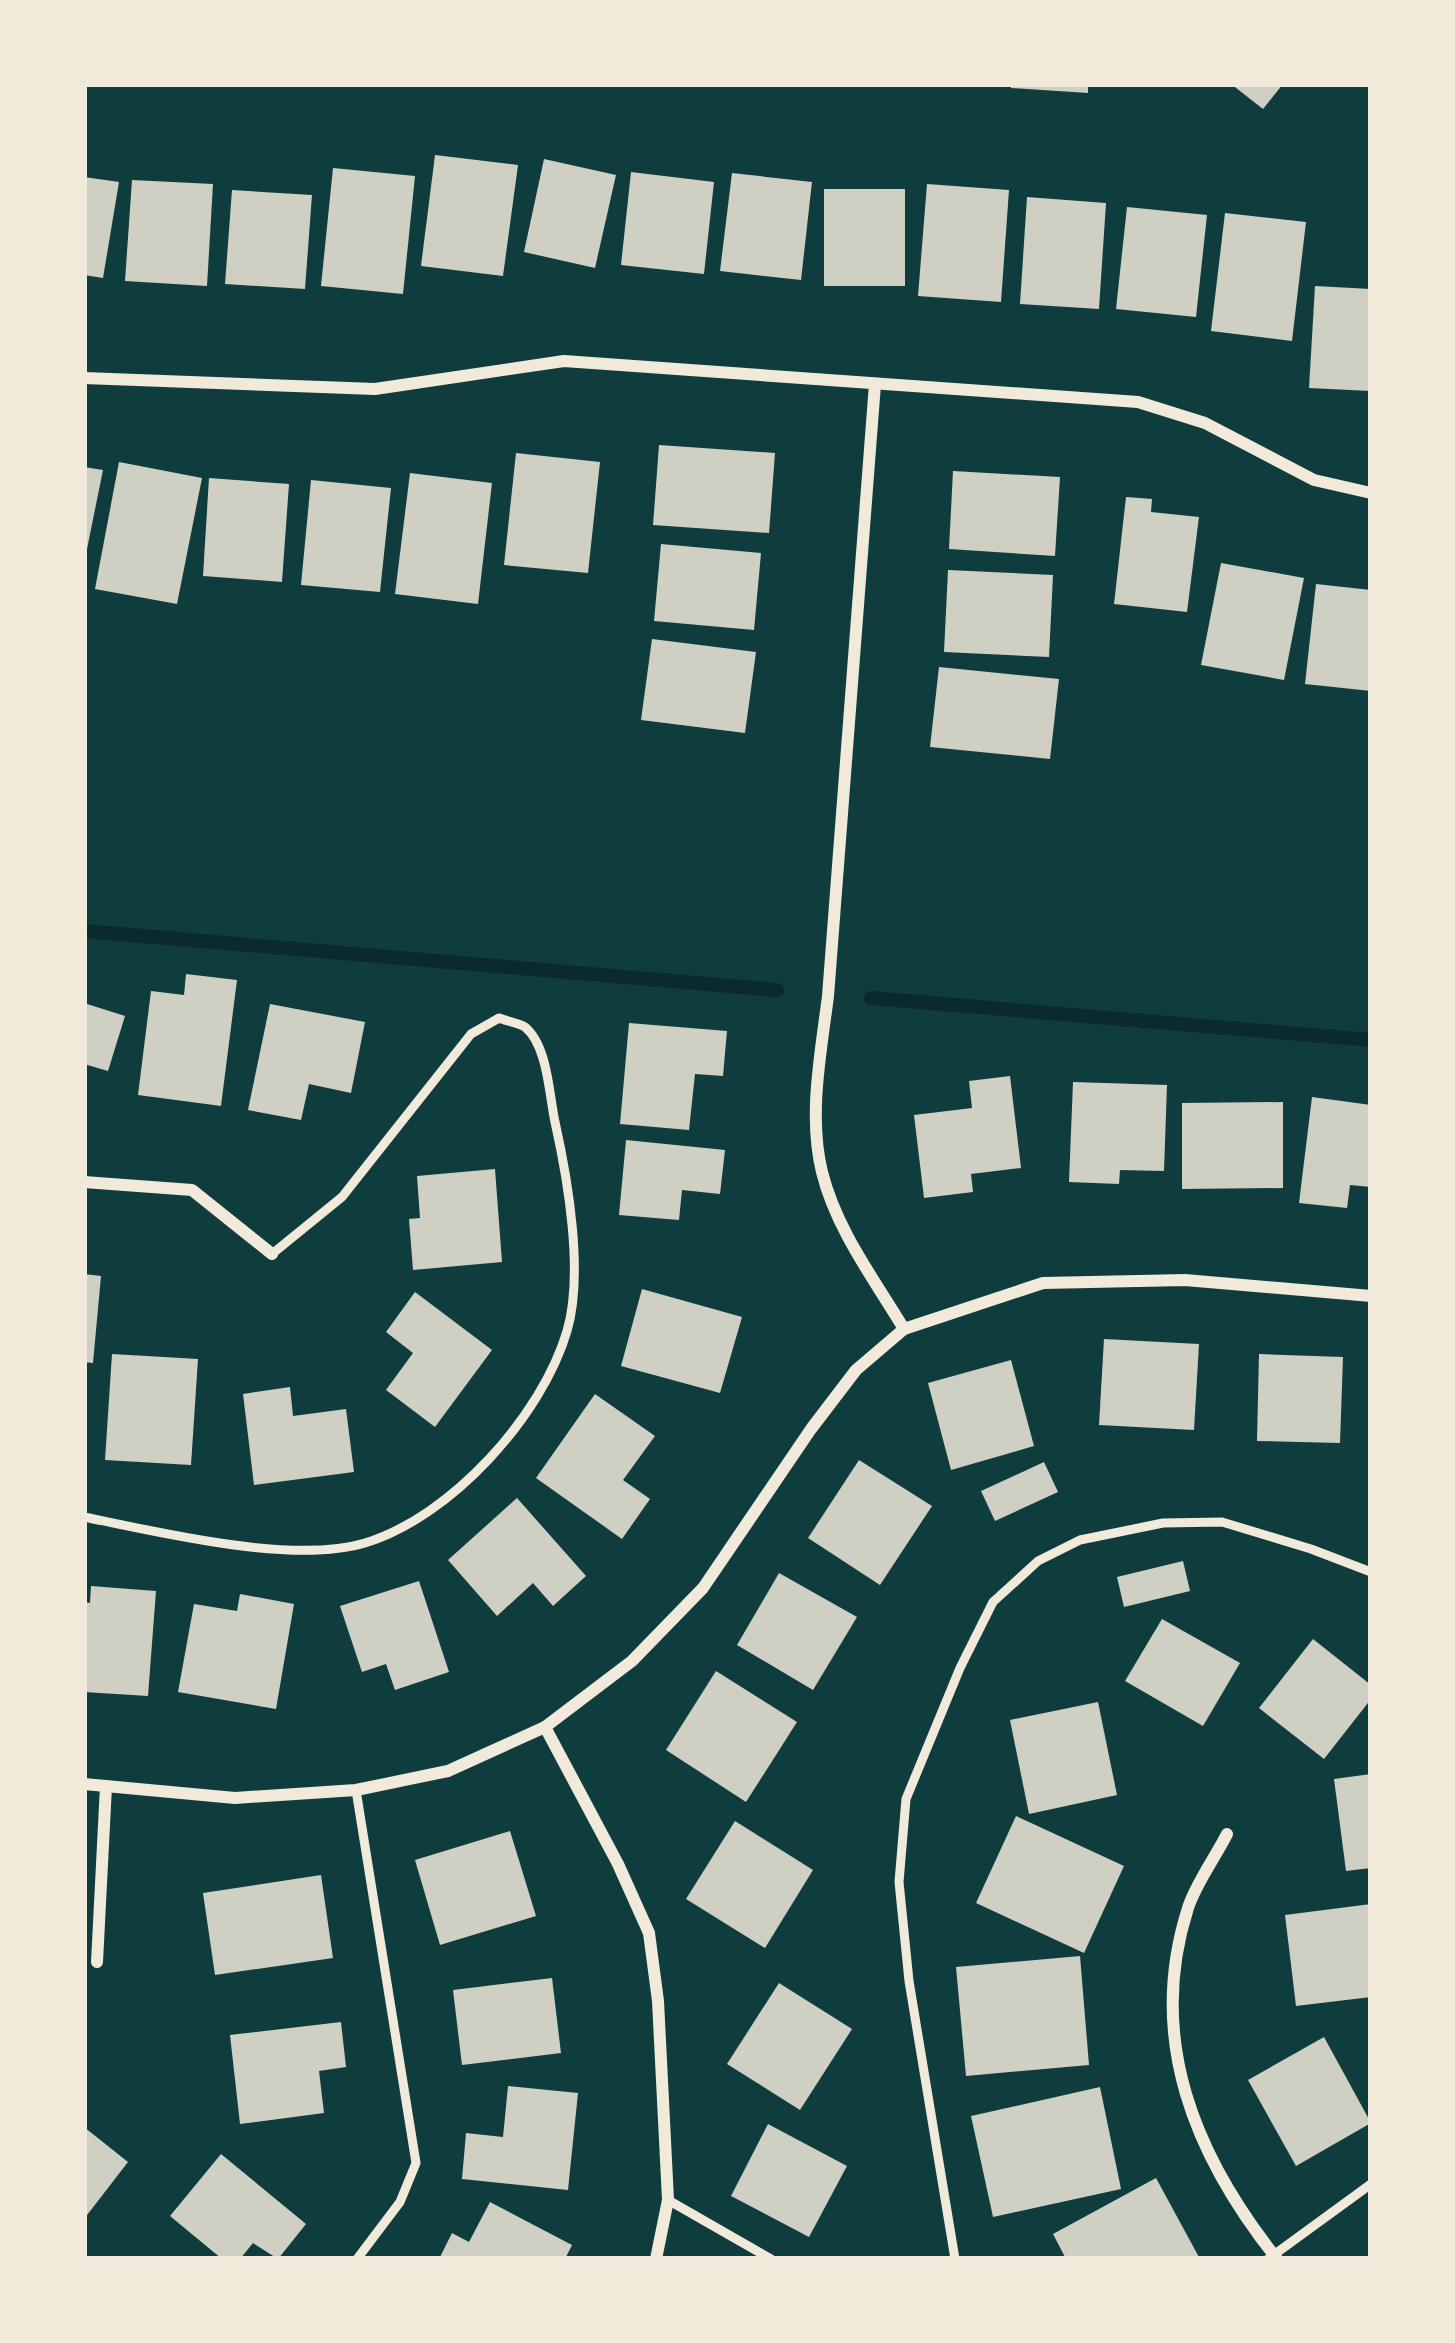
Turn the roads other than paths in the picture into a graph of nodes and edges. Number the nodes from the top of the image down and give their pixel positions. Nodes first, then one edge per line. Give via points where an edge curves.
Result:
1 (84, 378) edge
2 (875, 384) junction
3 (1371, 494) edge
4 (84, 1182) edge
5 (272, 1254) joint
6 (1371, 1296) edge
7 (904, 1329) junction
8 (84, 1517) edge
9 (1371, 1572) edge
10 (545, 1727) junction
11 (84, 1784) edge
12 (106, 1786) junction
13 (356, 1790) junction
14 (1228, 1834) dead end
15 (97, 1962) dead end
16 (1371, 2184) edge
17 (668, 2200) junction
18 (1273, 2258) edge
19 (357, 2259) edge
20 (656, 2259) edge
21 (771, 2259) edge
22 (955, 2259) edge

1 - 2 street via 375,389 564,361
2 - 3 street via 1138,402 1205,423 1314,480
2 - 7 street via 817,1087 821,1171 845,1232
4 - 5 street via 192,1190
5 - 8 lane via 342,1197 471,1034 499,1018 524,1027 539,1051 558,1135 573,1273 568,1330 512,1434 471,1478 364,1543 303,1549 205,1541
6 - 7 street via 1186,1280 1043,1283
7 - 10 street via 856,1370 703,1588 632,1661
9 - 22 lane via 1222,1522 1163,1523 1080,1540 1038,1561 993,1602 906,1799 899,1882
10 - 13 street via 448,1772
10 - 17 street via 649,1933
11 - 12 street
12 - 13 street via 235,1798
12 - 15 street
13 - 19 lane via 416,2163 400,2201
14 - 18 street via 1189,1905 1171,2021 1198,2128
16 - 18 lane
17 - 20 street
17 - 21 lane

